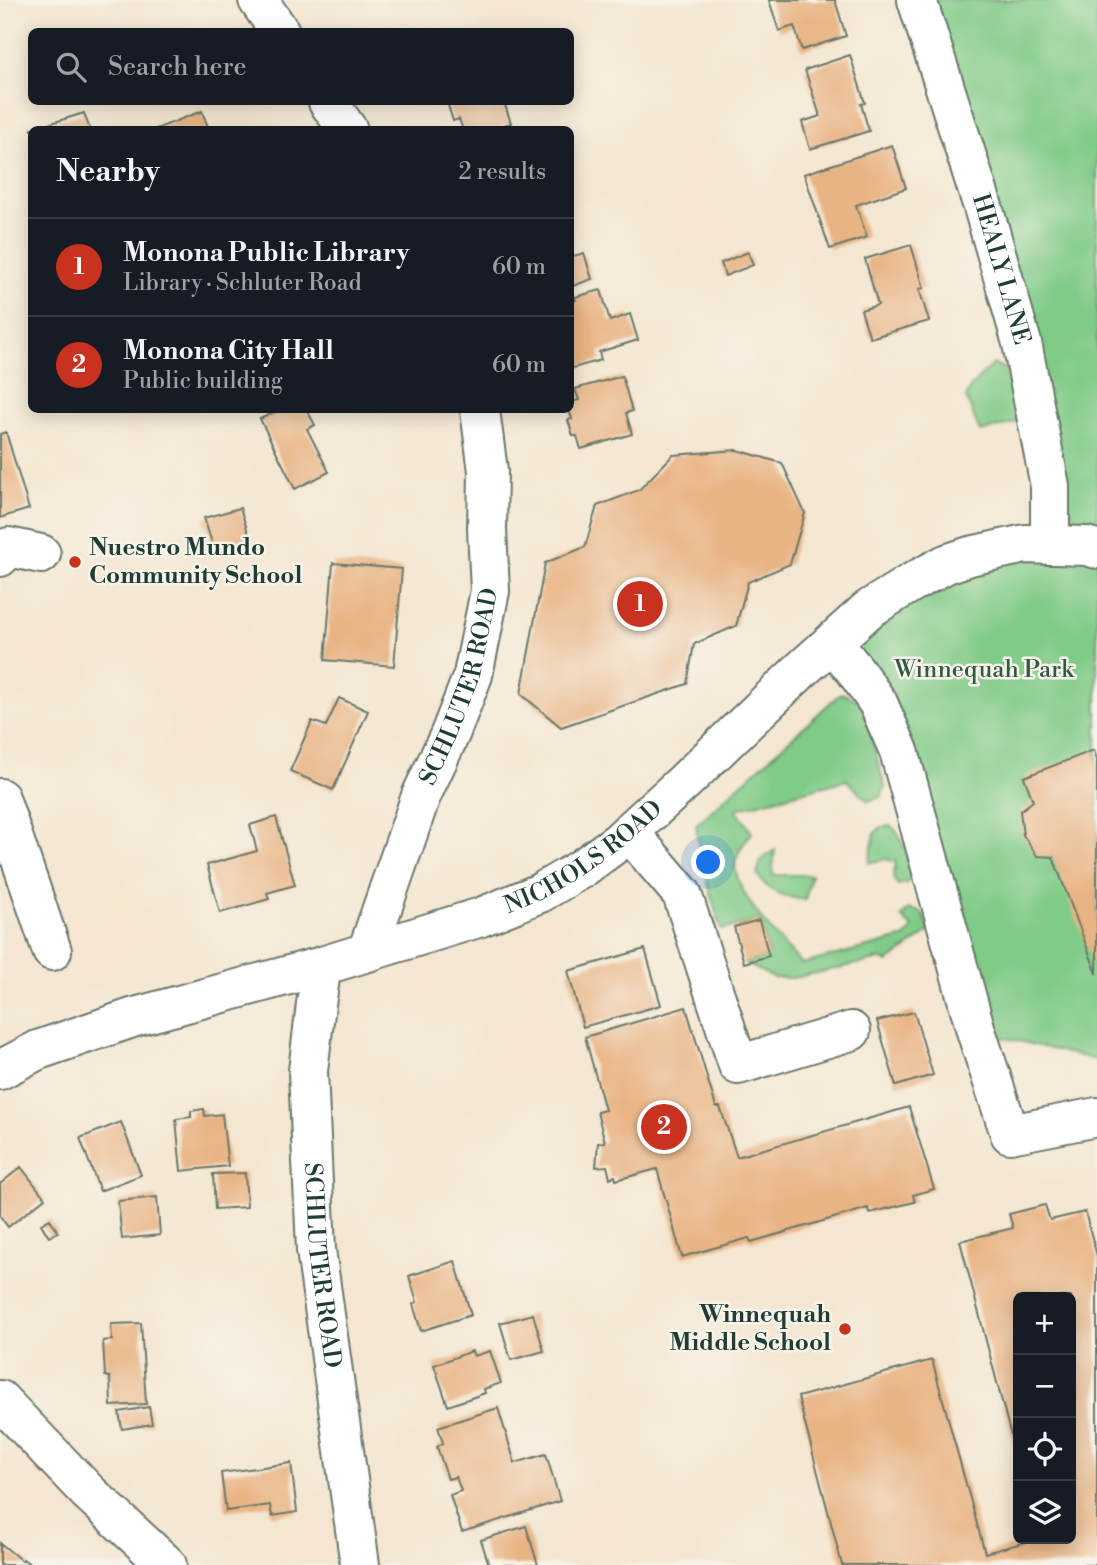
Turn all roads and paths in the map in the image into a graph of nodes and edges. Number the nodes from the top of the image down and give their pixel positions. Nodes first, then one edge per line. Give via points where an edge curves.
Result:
1 (258, 0) edge
2 (917, 0) edge
3 (277, 28) edge
4 (330, 105) edge
5 (345, 126) edge
6 (480, 413) edge
7 (1050, 545) junction
8 (1097, 548) edge
9 (41, 554) dead end
10 (0, 557) edge
11 (832, 643) junction
12 (0, 798) edge
13 (629, 832) junction
14 (52, 951) dead end
15 (367, 952) junction
16 (322, 965) junction
17 (851, 1031) dead end
18 (0, 1070) edge
19 (1097, 1117) edge
20 (0, 1400) edge
21 (167, 1565) edge
22 (359, 1565) edge

1 - 3 street
2 - 7 street, HEALY LANE via 1021,343 1050,486
4 - 5 street
6 - 15 street, SCHLUTER ROAD via 488,471 490,591 473,675 421,796
7 - 8 street, NICHOLS ROAD
7 - 11 street, NICHOLS ROAD via 1026,544 946,564 869,609
9 - 10 street via 9,547
11 - 13 street, NICHOLS ROAD
11 - 19 street via 878,703 899,751 976,1031 1010,1134
12 - 14 street
13 - 15 street, NICHOLS ROAD via 540,893 481,917
13 - 17 street via 682,894 738,1065
15 - 16 street, NICHOLS ROAD
16 - 18 street, NICHOLS ROAD via 135,1017 38,1050
16 - 22 street, SCHLUTER ROAD via 308,1071 316,1250
20 - 21 street via 88,1492

